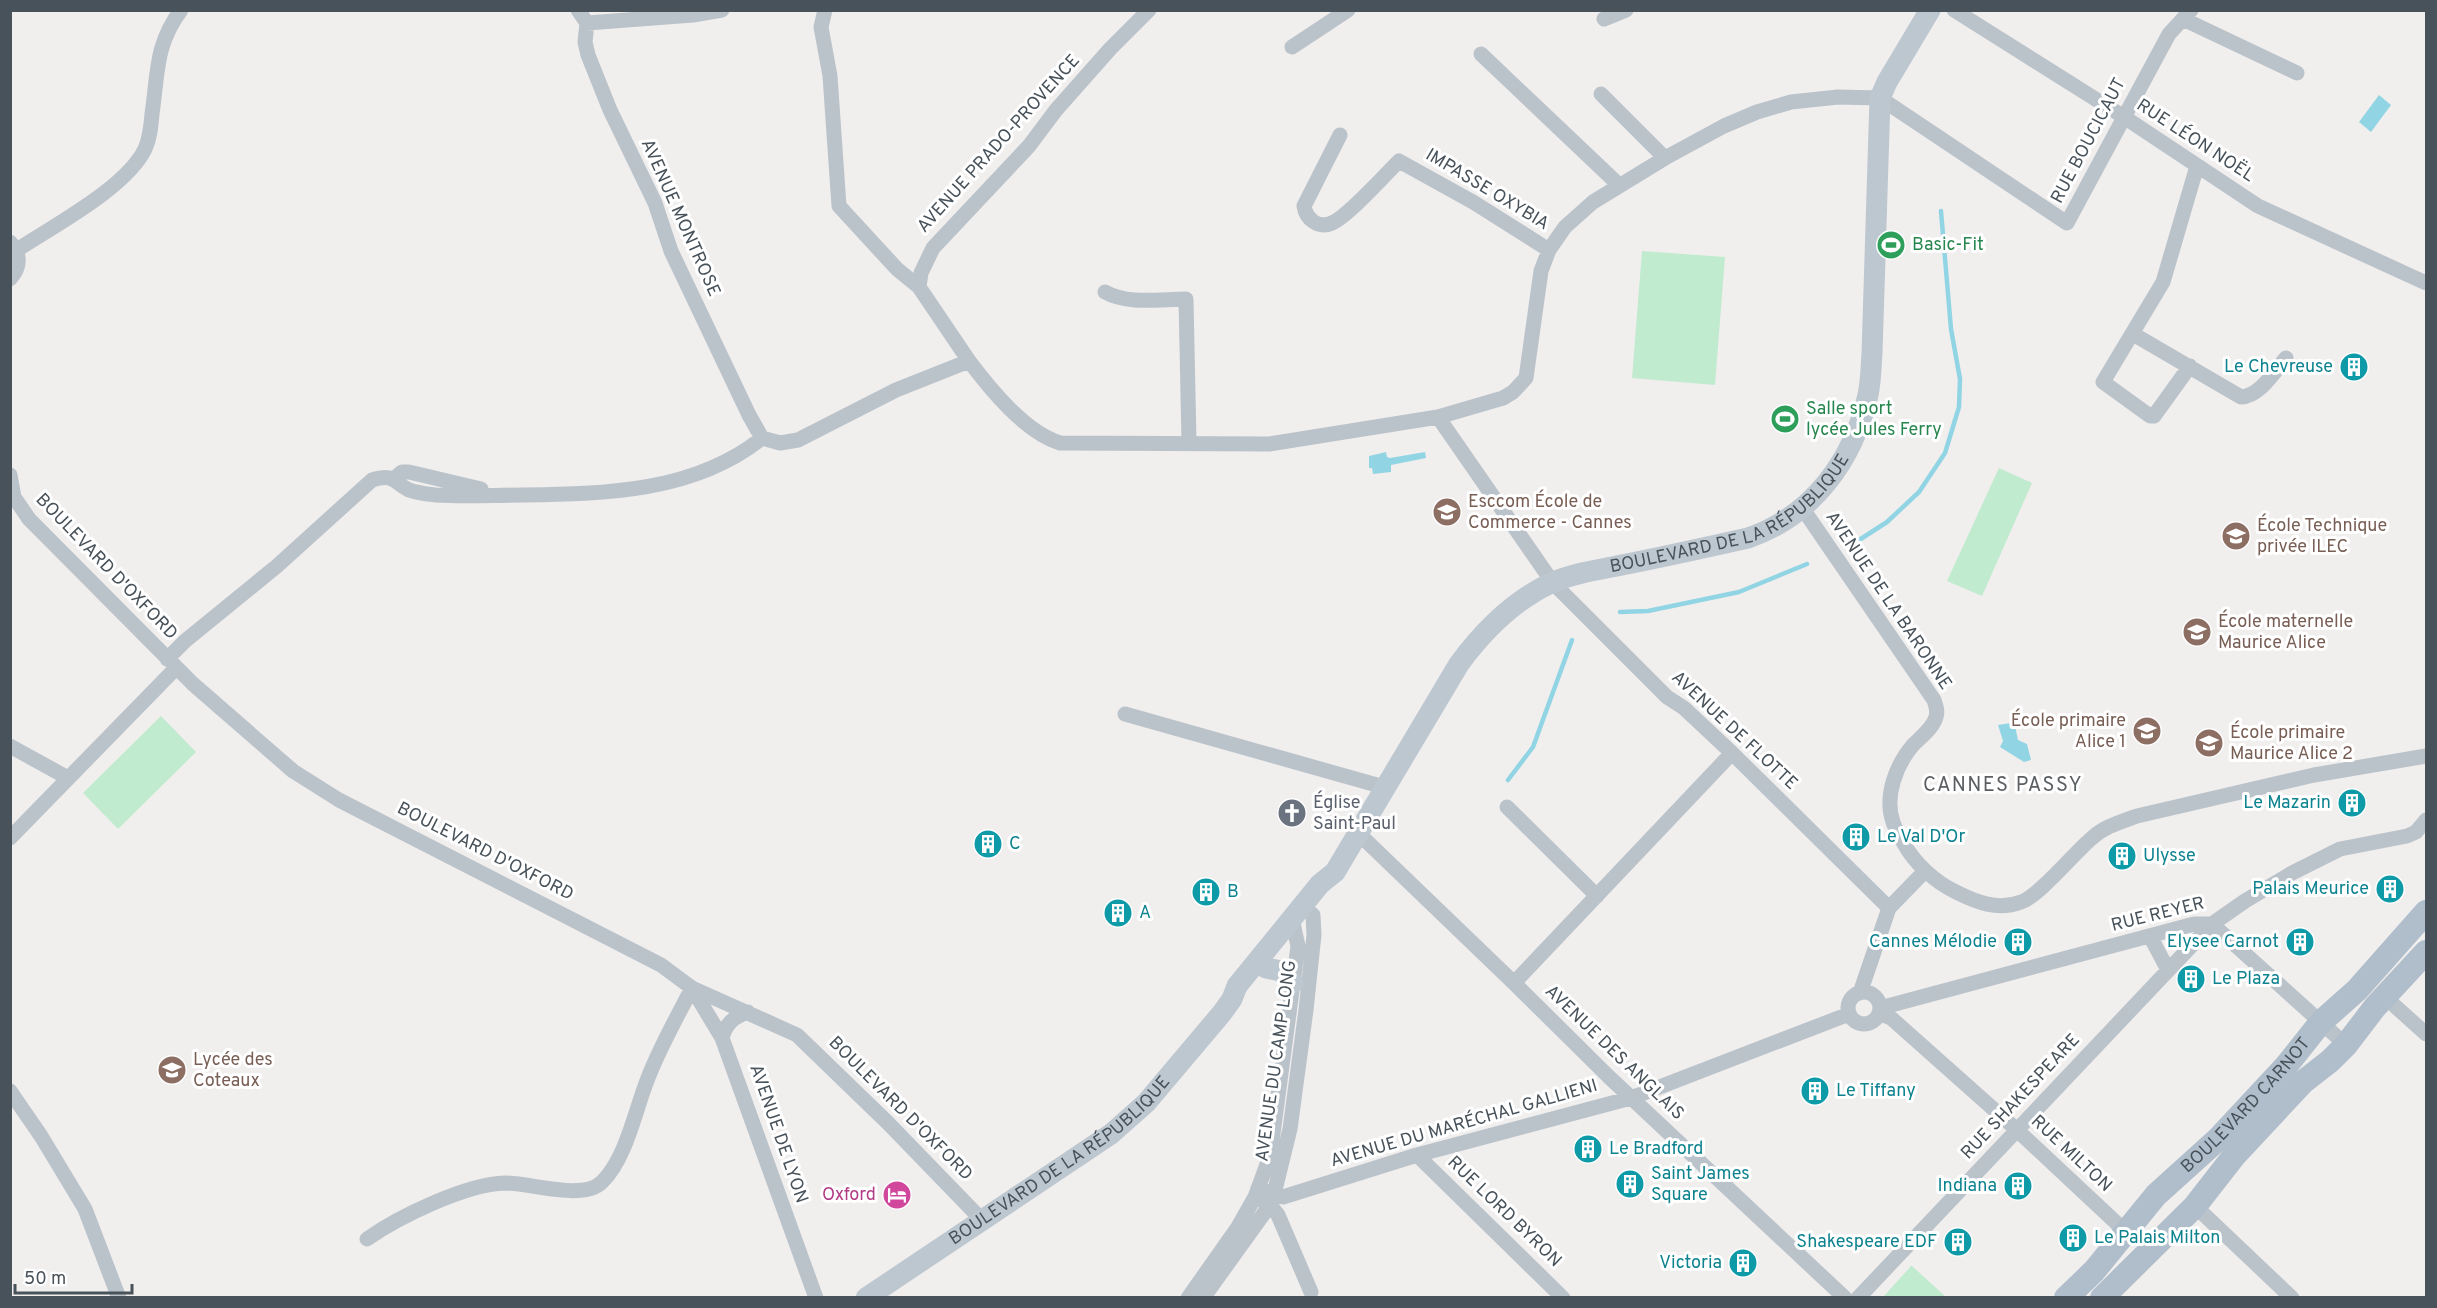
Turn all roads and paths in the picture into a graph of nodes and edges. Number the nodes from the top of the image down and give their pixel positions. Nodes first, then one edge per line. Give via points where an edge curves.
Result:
1 (182, 10) edge
2 (722, 10) edge
3 (825, 10) edge
4 (1149, 10) edge
5 (1348, 10) edge
6 (1626, 10) edge
7 (1954, 10) edge
8 (1926, 11) edge
9 (2187, 15) edge
10 (583, 17) edge
11 (1604, 19) dead end
12 (1292, 46) dead end
13 (1481, 54) dead end
14 (2297, 73) dead end
15 (1601, 94) dead end
16 (1880, 99) junction
17 (2124, 117) junction
18 (1340, 135) dead end
19 (1665, 158) junction
20 (2197, 166) junction
21 (1619, 185) junction
22 (14, 246) edge
23 (1549, 249) junction
24 (10, 279) edge
25 (2427, 283) edge
26 (919, 287) junction
27 (1105, 292) dead end
28 (2133, 334) junction
29 (2286, 358) dead end
30 (969, 362) junction
31 (2190, 366) junction
32 (1438, 417) junction
33 (762, 438) junction
34 (1189, 442) junction
35 (10, 475) edge
36 (1803, 509) junction
37 (1553, 583) junction
38 (171, 663) junction
39 (1125, 714) dead end
40 (10, 746) edge
41 (1732, 753) junction
42 (2427, 756) edge
43 (68, 778) junction
44 (1384, 787) junction
45 (1507, 807) dead end
46 (2427, 820) edge
47 (1358, 833) junction
48 (10, 838) edge
49 (1925, 871) junction
50 (1597, 896) junction
51 (1889, 908) junction
52 (2427, 912) edge
53 (1301, 918) junction
54 (2212, 924) junction
55 (2150, 936) junction
56 (2427, 952) edge
57 (1266, 968) junction
58 (2168, 970) junction
59 (1514, 982) junction
60 (1293, 983) junction
61 (692, 988) junction
62 (1860, 993) junction
63 (2385, 997) junction
64 (1232, 999) junction
65 (1879, 1010) junction
66 (748, 1012) junction
67 (1848, 1014) junction
68 (2321, 1022) junction
69 (2427, 1034) edge
70 (722, 1038) junction
71 (2346, 1045) junction
72 (10, 1091) edge
73 (1631, 1098) junction
74 (2017, 1130) junction
75 (1417, 1155) junction
76 (1256, 1192) junction
77 (1272, 1200) junction
78 (2195, 1206) junction
79 (982, 1220) junction
80 (2125, 1231) junction
81 (367, 1239) dead end
82 (1311, 1292) dead end
83 (119, 1298) edge
84 (816, 1298) edge
85 (866, 1298) edge
86 (1188, 1298) edge
87 (1203, 1298) edge
88 (1563, 1298) edge
89 (1845, 1298) edge
90 (1858, 1298) edge
91 (2066, 1298) edge
92 (2102, 1298) edge
93 (2292, 1298) edge

1 - 22 street via 163,41 150,135 137,163 106,191
2 - 10 street via 693,15
3 - 26 street via 821,27 830,76 839,206 897,269
4 - 26 street, AVENUE PRADO-PROVENCE via 933,248 923,266
5 - 12 street
6 - 11 street
7 - 17 street, RUE LÉON NOËL
8 - 16 street, BOULEVARD DE LA RÉPUBLIQUE
9 - 14 street
9 - 17 street, RUE BOUCICAUT via 2169,34
10 - 33 street, AVENUE MONTROSE via 588,55 610,110 655,203 671,251
13 - 21 street
15 - 19 street
16 - 17 street, RUE BOUCICAUT via 2067,223
16 - 19 street via 1814,99 1774,106 1724,126
16 - 36 street, BOULEVARD DE LA RÉPUBLIQUE via 1868,393 1849,446 1833,474
17 - 20 street, RUE LÉON NOËL
18 - 23 street, IMPASSE OXYBIA via 1304,206 1312,221 1322,225 1336,220 1399,161
19 - 21 street
20 - 25 street, RUE LÉON NOËL via 2258,206
20 - 28 street via 2163,282
21 - 23 street via 1579,213
22 - 24 street via 18,266
23 - 32 street via 1536,293 1526,378 1503,399
26 - 30 street
27 - 34 street via 1125,299 1186,299
28 - 31 street
28 - 31 street via 2104,378 2104,384 2150,416 2154,416
29 - 31 street via 2247,397
30 - 33 street via 896,390 798,440 780,443
30 - 34 street via 1009,407 1046,439 1060,443
32 - 34 street via 1269,444
32 - 37 street, AVENUE DE FLOTTE
33 - 38 street via 728,462 699,474 656,485 575,494 512,495 409,472 395,478 380,477 367,483
35 - 38 street, BOULEVARD D'OXFORD via 14,497 25,514
36 - 37 street, BOULEVARD DE LA RÉPUBLIQUE via 1768,531 1748,538
36 - 49 street, AVENUE DE LA BARONNE via 1934,700 1934,723 1902,760 1890,800 1893,822
37 - 41 street, AVENUE DE FLOTTE via 1667,697
37 - 44 street, BOULEVARD DE LA RÉPUBLIQUE via 1523,599 1477,640
38 - 43 street
38 - 61 street, BOULEVARD D'OXFORD via 256,740 320,789 643,955
39 - 44 street
40 - 43 street
41 - 50 street
41 - 51 street, AVENUE DE FLOTTE
42 - 49 street via 2271,785 2111,825 2023,902 2001,906 1978,903
43 - 48 street
44 - 47 street, BOULEVARD DE LA RÉPUBLIQUE
45 - 50 street
46 - 54 street, RUE REYER via 2407,836 2340,849 2292,873
47 - 53 street, BOULEVARD DE LA RÉPUBLIQUE via 1335,872 1320,884
47 - 59 street, AVENUE DES ANGLAIS
49 - 51 street
50 - 59 street
51 - 62 street
52 - 68 main road, BOULEVARD CARNOT via 2357,990
53 - 57 street, BOULEVARD DE LA RÉPUBLIQUE
53 - 60 street, AVENUE DU CAMP LONG
53 - 64 street, BOULEVARD DE LA RÉPUBLIQUE via 1237,986
53 - 77 street, AVENUE DU CAMP LONG via 1314,935 1290,1129
54 - 55 street, RUE REYER via 2194,924
54 - 58 street, RUE SHAKESPEARE
54 - 68 street
55 - 58 street
55 - 65 street, RUE REYER
56 - 63 main road, BOULEVARD CARNOT
57 - 60 street via 1281,971
57 - 64 street, BOULEVARD DE LA RÉPUBLIQUE
58 - 74 street, RUE SHAKESPEARE
59 - 73 street, AVENUE DES ANGLAIS
60 - 76 street, AVENUE DU CAMP LONG via 1274,1140
61 - 66 street, BOULEVARD D'OXFORD
61 - 70 street, AVENUE DE LYON
61 - 81 street via 652,1068 618,1161 596,1188 578,1191 506,1183 478,1187 407,1214
62 - 65 street via 1871,994
62 - 67 street via 1850,1001
63 - 69 street
63 - 71 main road, BOULEVARD CARNOT
64 - 79 street, BOULEVARD DE LA RÉPUBLIQUE via 1146,1103 1120,1126
65 - 67 street via 1873,1021 1864,1024 1854,1022
65 - 74 street, RUE MILTON
66 - 70 street via 730,1022
66 - 79 street, BOULEVARD D'OXFORD via 807,1043
67 - 73 street, AVENUE DU MARÉCHAL GALLIENI
68 - 71 street
68 - 80 main road, BOULEVARD CARNOT via 2218,1139 2168,1183
70 - 84 street, AVENUE DE LYON
71 - 78 main road, BOULEVARD CARNOT via 2288,1098 2234,1156
72 - 83 street via 85,1209
73 - 75 street, AVENUE DU MARÉCHAL GALLIENI
73 - 89 street, AVENUE DES ANGLAIS
74 - 80 street, RUE MILTON
74 - 90 street, RUE SHAKESPEARE
75 - 77 street, AVENUE DU MARÉCHAL GALLIENI
75 - 88 street, RUE LORD BYRON
76 - 77 street, AVENUE DU MARÉCHAL GALLIENI
76 - 86 street, AVENUE DU CAMP LONG via 1238,1227
77 - 82 street
77 - 87 street, AVENUE DU CAMP LONG
78 - 92 main road, BOULEVARD CARNOT
78 - 93 street
79 - 85 street, BOULEVARD DE LA RÉPUBLIQUE
80 - 91 main road, BOULEVARD CARNOT via 2094,1271

